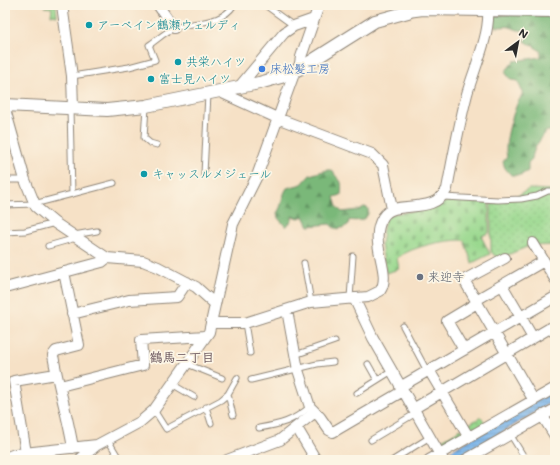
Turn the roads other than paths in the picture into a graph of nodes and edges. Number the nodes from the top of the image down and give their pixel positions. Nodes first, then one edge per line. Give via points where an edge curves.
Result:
1 (62, 5) edge
2 (158, 5) edge
3 (234, 5) edge
4 (265, 5) edge
5 (319, 5) edge
6 (423, 7) edge
7 (406, 8) edge
8 (488, 11) junction
9 (555, 12) edge
10 (314, 19) junction
11 (294, 26) junction
12 (174, 28) junction
13 (297, 70) junction
14 (72, 76) junction
15 (239, 87) junction
16 (213, 92) junction
17 (5, 105) edge
18 (146, 106) junction
19 (72, 108) junction
20 (5, 109) edge
21 (277, 118) junction
22 (157, 145) dead end
23 (204, 174) dead end
24 (5, 180) edge
25 (25, 180) junction
26 (114, 183) dead end
27 (555, 191) edge
28 (72, 194) junction
29 (444, 197) junction
30 (34, 204) junction
31 (5, 205) edge
32 (392, 209) junction
33 (54, 223) junction
34 (97, 231) dead end
35 (5, 232) edge
36 (75, 237) junction
37 (533, 242) dead end
38 (48, 246) dead end
39 (353, 256) dead end
40 (107, 258) junction
41 (505, 258) dead end
42 (304, 263) dead end
43 (549, 266) edge
44 (64, 272) junction
45 (555, 279) edge
46 (187, 282) junction
47 (502, 285) junction
48 (5, 288) edge
49 (555, 297) edge
50 (352, 298) junction
51 (311, 302) junction
52 (476, 302) junction
53 (215, 304) junction
54 (287, 310) junction
55 (72, 314) junction
56 (521, 317) junction
57 (211, 323) junction
58 (245, 323) junction
59 (403, 326) dead end
60 (550, 328) dead end
61 (494, 332) junction
62 (206, 336) junction
63 (533, 338) junction
64 (335, 341) dead end
65 (464, 350) junction
66 (250, 353) dead end
67 (506, 354) junction
68 (295, 355) junction
69 (333, 362) dead end
70 (187, 364) junction
71 (368, 364) dead end
72 (298, 370) junction
73 (392, 371) junction
74 (428, 371) junction
75 (56, 374) junction
76 (222, 378) dead end
77 (238, 378) dead end
78 (251, 380) dead end
79 (377, 380) junction
80 (172, 384) junction
81 (60, 386) junction
82 (555, 388) edge
83 (402, 389) junction
84 (442, 392) junction
85 (357, 393) dead end
86 (228, 394) junction
87 (194, 397) dead end
88 (533, 399) junction
89 (206, 407) junction
90 (555, 409) edge
91 (154, 410) junction
92 (313, 410) junction
93 (414, 411) junction
94 (234, 415) dead end
95 (542, 415) junction
96 (211, 423) dead end
97 (259, 428) dead end
98 (297, 428) junction
99 (510, 434) junction
100 (468, 436) junction
101 (555, 436) edge
102 (430, 437) junction
103 (108, 440) junction
104 (371, 440) dead end
105 (98, 444) junction
106 (73, 448) junction
107 (26, 453) junction
108 (441, 457) edge
109 (5, 458) edge
110 (79, 460) edge
111 (120, 460) edge
112 (227, 460) edge
113 (316, 460) edge
114 (393, 460) edge
115 (429, 460) edge
116 (465, 460) edge
117 (526, 460) edge

1 - 14 street
2 - 12 street
3 - 12 lane via 232,9 212,21
4 - 11 lane
5 - 10 street
6 - 7 street
6 - 8 street
7 - 13 street via 370,24
8 - 9 street
8 - 29 street via 485,40 467,93
10 - 11 street
10 - 13 street
11 - 15 street via 272,46
12 - 14 lane via 149,45 155,60
13 - 15 street via 281,77
13 - 21 street
14 - 19 street
15 - 16 street
16 - 18 street
16 - 21 street
16 - 23 lane
17 - 19 street
18 - 19 street via 107,110
18 - 22 lane via 144,138
19 - 28 lane
20 - 25 street
21 - 32 street via 372,154 383,165
21 - 53 street via 257,176 233,224
24 - 25 lane
25 - 30 street
26 - 28 lane
27 - 29 lane via 521,199
28 - 30 lane
29 - 32 street via 430,204
30 - 31 lane
30 - 33 street
32 - 50 street via 383,215 376,228 383,286 375,294
33 - 35 lane via 25,231
33 - 36 street
34 - 36 lane
36 - 38 lane
36 - 40 street
37 - 43 street
39 - 50 lane
40 - 44 street via 102,262
40 - 46 street via 143,261
41 - 52 street via 464,280
42 - 51 lane
43 - 45 street
43 - 47 street
44 - 48 street
44 - 55 street
46 - 53 street via 203,292
46 - 55 street via 178,297 129,300
47 - 52 street
47 - 56 street
49 - 56 street
50 - 51 street
50 - 73 street
51 - 54 street
52 - 61 street
52 - 65 street via 447,321
53 - 57 street
54 - 58 street
54 - 68 street
55 - 75 street via 80,345 56,351 53,355
56 - 61 street
56 - 63 street
57 - 58 street
57 - 62 street
58 - 66 lane
59 - 74 lane
60 - 63 street
61 - 65 street
61 - 67 street
62 - 70 street
62 - 81 street via 142,340 142,365
63 - 67 street
64 - 68 lane
65 - 74 street
67 - 84 street
67 - 88 street
68 - 72 street
69 - 72 lane
70 - 76 lane
70 - 80 street
71 - 79 lane
72 - 78 lane
72 - 92 street
73 - 79 lane
73 - 83 street
74 - 83 street
74 - 84 street
75 - 81 street
75 - 107 street via 14,381
77 - 86 lane
79 - 85 lane
80 - 87 lane
80 - 91 street
81 - 106 street
82 - 88 street
83 - 92 street via 333,432
83 - 93 street
84 - 93 street
84 - 100 street
86 - 89 lane
86 - 94 lane
88 - 100 street
89 - 91 lane via 166,430
89 - 96 lane
90 - 95 street
91 - 103 street via 140,422
92 - 97 lane via 295,419
92 - 98 street
93 - 102 street
93 - 104 lane
95 - 99 street
95 - 101 street
98 - 112 street via 280,440
98 - 113 street
99 - 116 street
99 - 117 lane
100 - 108 street
102 - 108 street
102 - 114 lane
103 - 105 street
103 - 111 lane
105 - 106 street
105 - 110 street
106 - 107 street
107 - 109 street
108 - 115 street

